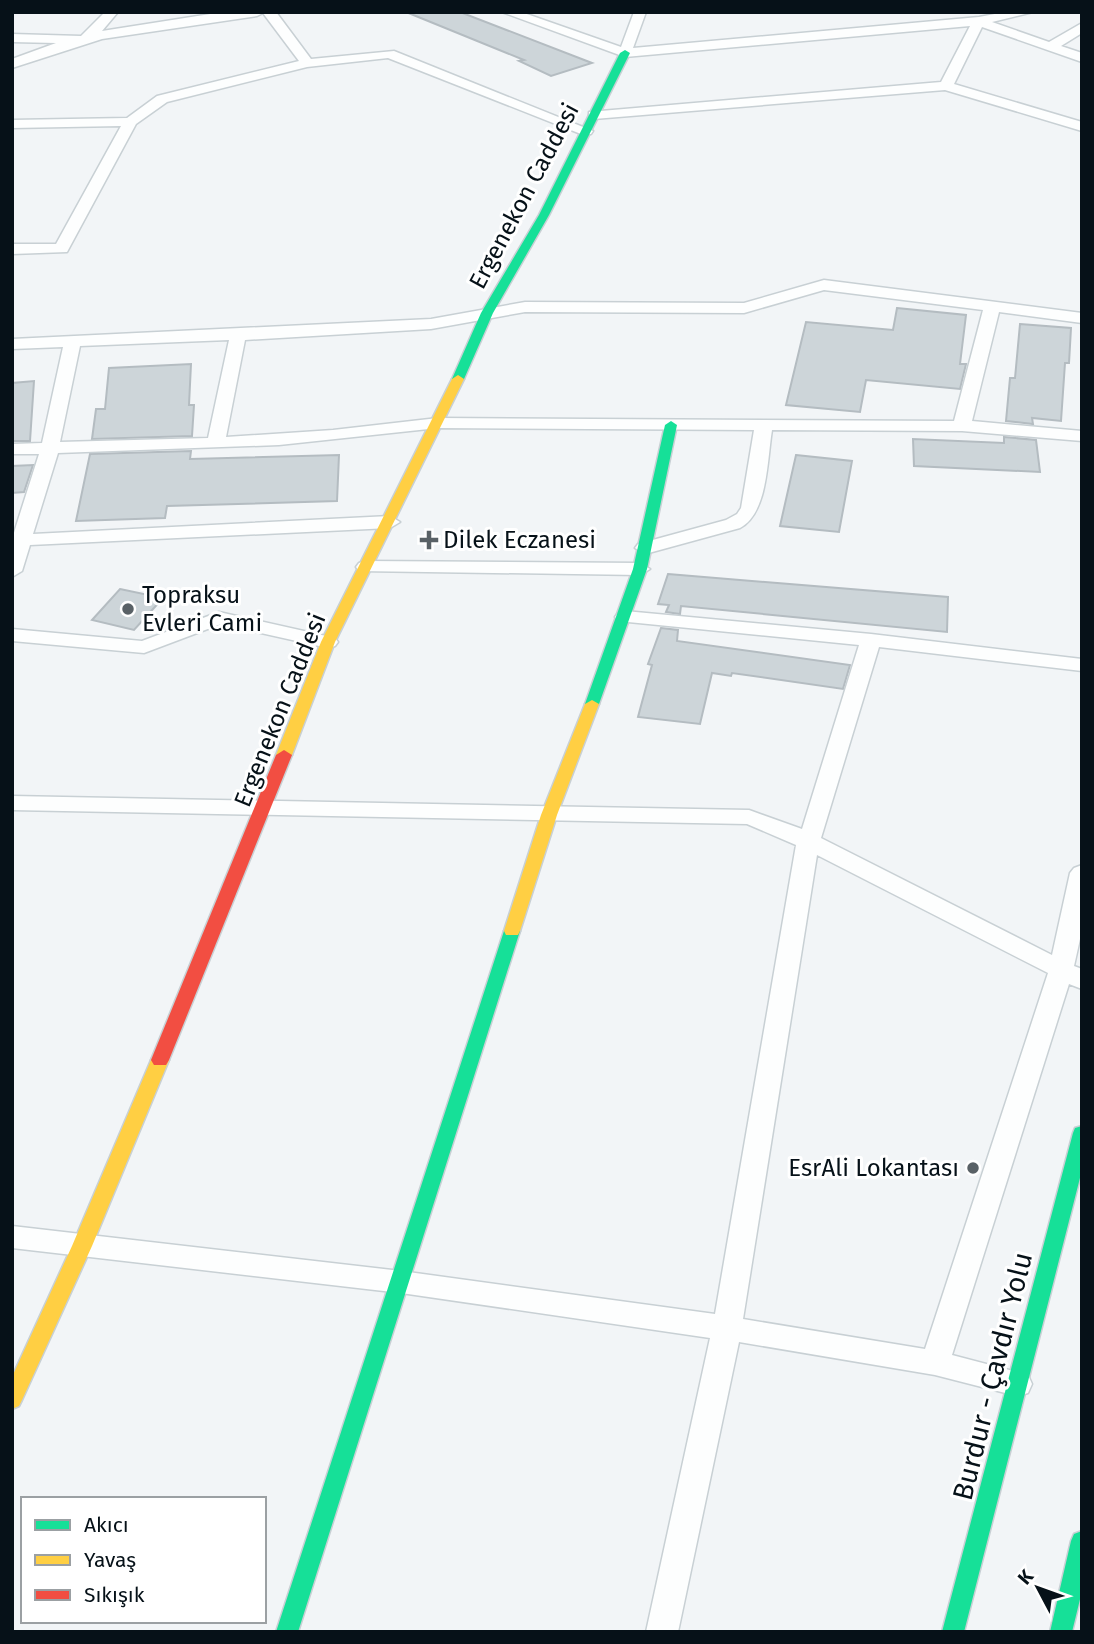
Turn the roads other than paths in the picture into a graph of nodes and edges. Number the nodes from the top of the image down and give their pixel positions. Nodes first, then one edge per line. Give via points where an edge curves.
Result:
1 (112, 12) edge
2 (257, 12) edge
3 (269, 12) edge
4 (508, 12) edge
5 (640, 12) edge
6 (961, 12) edge
7 (1027, 12) edge
8 (979, 21) junction
9 (1082, 27) edge
10 (12, 38) edge
11 (86, 40) junction
12 (1050, 47) junction
13 (625, 53) junction
14 (1082, 58) edge
15 (307, 63) junction
16 (12, 64) edge
17 (946, 86) junction
18 (594, 115) junction
19 (130, 122) junction
20 (12, 124) edge
21 (1082, 127) edge
22 (586, 131) junction
23 (12, 249) edge
24 (992, 308) junction
25 (487, 313) junction
26 (1082, 318) edge
27 (238, 335) junction
28 (73, 342) junction
29 (12, 344) edge
30 (438, 423) junction
31 (671, 425) junction
32 (764, 426) junction
33 (962, 426) junction
34 (1082, 436) edge
35 (216, 442) junction
36 (50, 448) junction
37 (12, 449) edge
38 (390, 522) junction
39 (22, 540) junction
40 (645, 548) junction
41 (366, 567) junction
42 (640, 569) junction
43 (12, 571) edge
44 (625, 617) junction
45 (12, 635) edge
46 (871, 640) junction
47 (328, 642) junction
48 (1082, 665) edge
49 (12, 803) edge
50 (265, 807) junction
51 (550, 815) junction
52 (808, 843) junction
53 (1082, 873) edge
54 (1071, 975) edge
55 (1082, 1133) edge
56 (12, 1237) edge
57 (82, 1246) junction
58 (401, 1282) junction
59 (727, 1328) junction
60 (935, 1363) junction
61 (1017, 1384) junction
62 (12, 1399) edge
63 (1082, 1541) edge
64 (287, 1632) edge
65 (662, 1632) edge
66 (953, 1632) edge
67 (1060, 1632) edge

1 - 11 street
2 - 11 street
3 - 15 street
4 - 13 street
5 - 13 street
6 - 8 street
7 - 8 street
8 - 12 street
8 - 13 street
8 - 17 street
9 - 12 street
10 - 11 street
11 - 16 street
12 - 14 street
13 - 18 main road, Ergenekon Caddesi
15 - 19 street via 162,99
15 - 22 street via 389,54
17 - 18 street
17 - 21 street
18 - 22 main road, Ergenekon Caddesi
19 - 20 street
19 - 23 street via 61,249
22 - 25 main road, Ergenekon Caddesi
24 - 25 street via 824,285 744,308 541,307
24 - 26 street
24 - 33 street
25 - 27 street via 430,324
25 - 30 main road, Ergenekon Caddesi
27 - 28 street
27 - 35 street
28 - 29 street
28 - 36 street
30 - 31 street
30 - 35 street via 391,431
30 - 38 main road, Ergenekon Caddesi
31 - 32 street
31 - 40 main road
32 - 33 street
32 - 40 street via 750,508 744,517
33 - 34 street
35 - 36 street
36 - 37 street
36 - 39 street
38 - 39 street
38 - 41 main road, Ergenekon Caddesi
39 - 43 street
40 - 42 main road
41 - 42 street
41 - 47 main road, Ergenekon Caddesi
42 - 44 main road
44 - 46 street
44 - 51 main road
45 - 47 street via 144,647 219,618
46 - 48 street
46 - 52 street
47 - 50 main road, Ergenekon Caddesi
49 - 50 street
50 - 51 street
50 - 57 main road, Ergenekon Caddesi
51 - 52 street via 734,815 766,821
51 - 58 main road
52 - 54 street
52 - 59 street
53 - 54 street
54 - 60 street
55 - 61 main road, Burdur - Çavdır Yolu
56 - 57 street
57 - 58 street
57 - 62 main road, Ergenekon Caddesi
58 - 59 street
58 - 64 main road
59 - 60 street
59 - 65 street
60 - 61 street
61 - 66 main road, Burdur - Çavdır Yolu
63 - 67 main road

